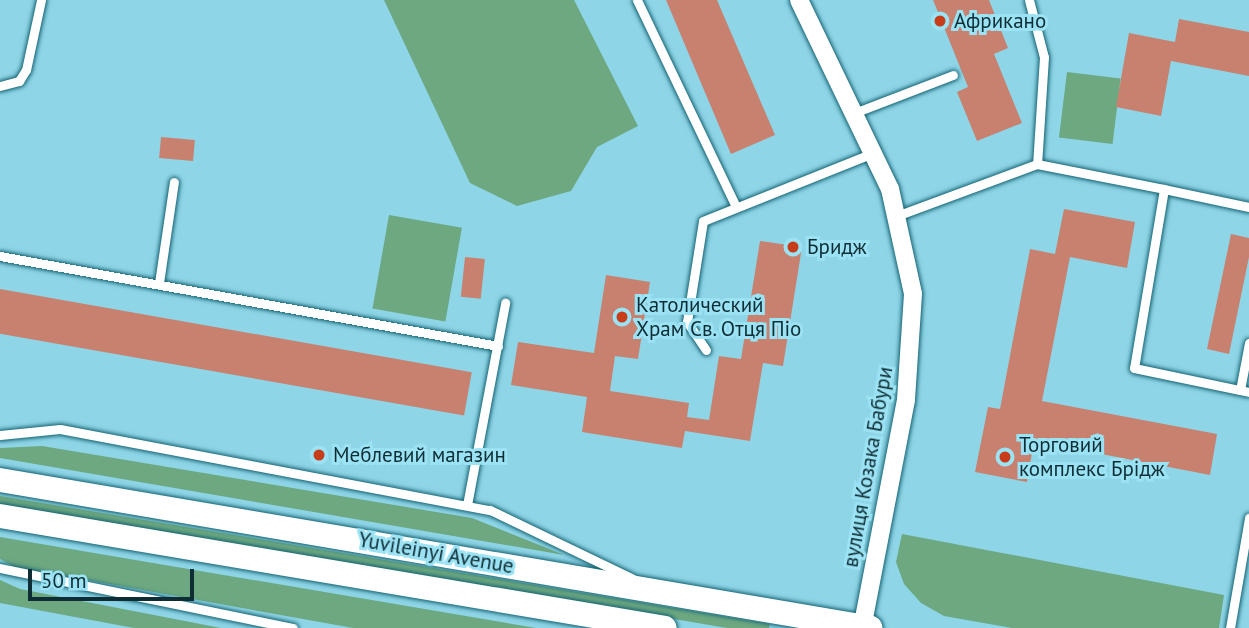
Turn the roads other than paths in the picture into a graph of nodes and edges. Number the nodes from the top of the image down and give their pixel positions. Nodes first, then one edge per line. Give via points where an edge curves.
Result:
1 (41, 0) edge
2 (637, 0) edge
3 (799, 0) edge
4 (1029, 0) edge
5 (953, 75) dead end
6 (0, 86) edge
7 (854, 113) junction
8 (873, 153) junction
9 (1037, 164) junction
10 (174, 182) dead end
11 (1164, 189) junction
12 (1249, 206) edge
13 (736, 207) junction
14 (899, 215) junction
15 (0, 256) edge
16 (159, 283) junction
17 (505, 303) dead end
18 (1249, 344) edge
19 (498, 346) junction
20 (706, 351) dead end
21 (1245, 391) edge
22 (0, 435) edge
23 (0, 480) edge
24 (467, 505) junction
25 (0, 516) edge
26 (1249, 518) edge
27 (0, 568) edge
28 (654, 589) junction
29 (631, 625) edge
30 (865, 627) edge
31 (293, 628) edge
32 (665, 628) edge
33 (1230, 628) edge

1 - 6 lane via 26,70 19,81
2 - 13 lane
3 - 7 street, вулиця Козака Бабури
4 - 9 lane via 1044,57
5 - 7 lane
7 - 8 street, вулиця Козака Бабури
8 - 13 lane
8 - 14 street, вулиця Козака Бабури
9 - 11 lane
9 - 14 lane
10 - 16 lane
11 - 12 lane
11 - 21 lane via 1134,368
13 - 20 lane via 703,221 687,322
14 - 30 street, вулиця Козака Бабури via 912,293 911,346
15 - 16 lane
16 - 19 lane
17 - 19 lane
18 - 21 lane
19 - 24 lane
22 - 24 lane via 60,429
23 - 28 street, Yuvileinyi Avenue
24 - 28 lane via 513,518
25 - 29 street, Yuvileinyi Avenue
26 - 33 lane
27 - 31 lane
28 - 30 street, Yuvileinyi Avenue
29 - 32 street, Yuvileinyi Avenue

